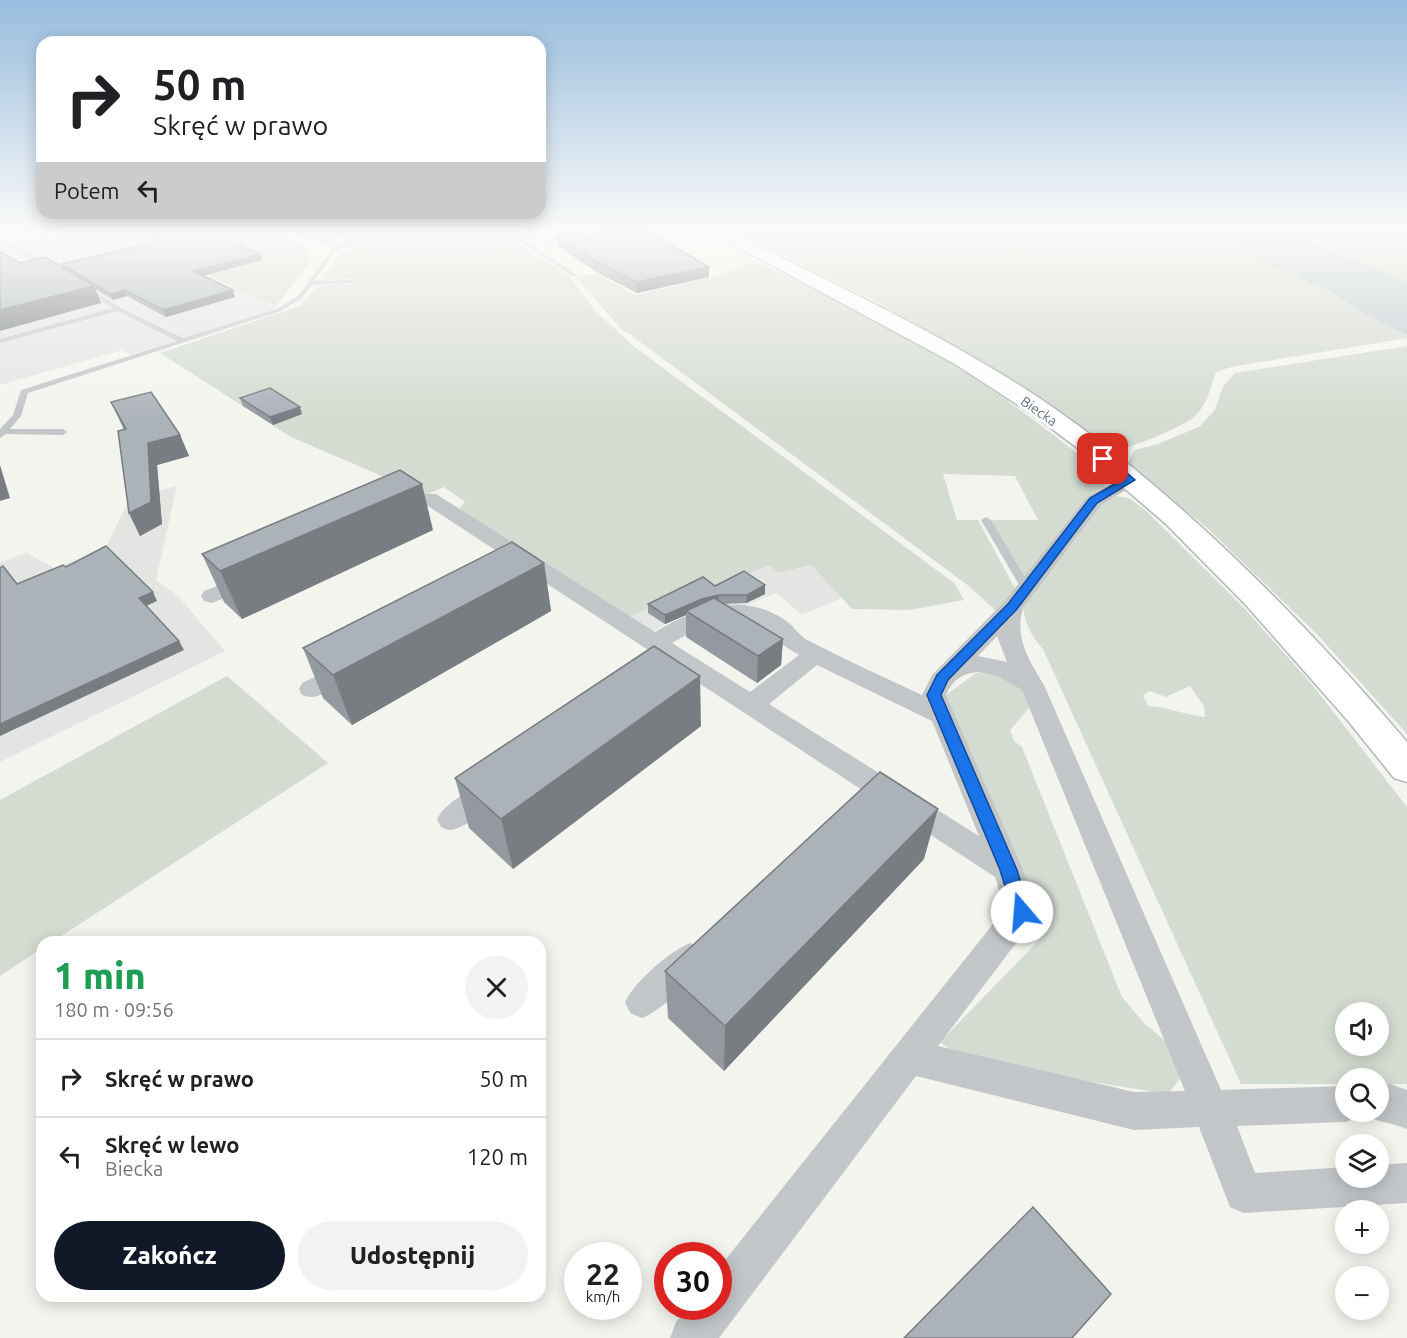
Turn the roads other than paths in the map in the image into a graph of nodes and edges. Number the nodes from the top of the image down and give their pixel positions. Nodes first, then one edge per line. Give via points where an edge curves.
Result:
1 (94, 293) edge
2 (303, 293) edge
3 (839, 293) edge
4 (119, 309) junction
5 (0, 341) edge
6 (183, 341) junction
7 (63, 432) dead end
8 (2, 433) edge
9 (1129, 480) junction
10 (986, 520) dead end
11 (375, 522) edge
12 (278, 566) edge
13 (212, 596) edge
14 (1019, 598) junction
15 (656, 642) junction
16 (815, 654) junction
17 (365, 659) edge
18 (955, 666) junction
19 (1032, 685) junction
20 (311, 689) edge
21 (752, 704) junction
22 (941, 715) junction
23 (1407, 768) edge
24 (514, 775) edge
25 (451, 819) dead end
26 (1008, 870) junction
27 (711, 939) edge
28 (642, 1002) dead end
29 (909, 1057) junction
30 (1389, 1102) edge
31 (1335, 1104) edge
32 (1211, 1109) junction
33 (1407, 1110) edge
34 (1407, 1183) edge
35 (732, 1286) edge
36 (706, 1320) edge
37 (692, 1338) edge

1 - 4 lane
2 - 6 lane via 279,310
3 - 9 main road, Biecka via 998,381
4 - 5 lane
4 - 6 lane
6 - 8 lane via 24,392 17,416
7 - 8 lane
9 - 14 street via 1094,501
9 - 23 main road, Biecka via 1167,511 1280,622
10 - 14 lane
11 - 15 street via 429,498 528,573
12 - 13 street
14 - 18 street
14 - 19 street via 1009,615 1008,636
15 - 16 street via 710,612 735,612 755,614 777,625 794,642
15 - 21 street via 673,666
16 - 21 street
16 - 22 street
17 - 20 street
18 - 19 street via 996,665 1019,674
18 - 22 street via 936,688 934,695
19 - 32 street
21 - 26 street via 866,791
22 - 26 street
24 - 25 street
26 - 29 street via 1022,912
27 - 28 street
29 - 32 street via 1134,1111
29 - 35 street
30 - 33 street
31 - 32 street
32 - 34 street via 1244,1193
36 - 37 street

